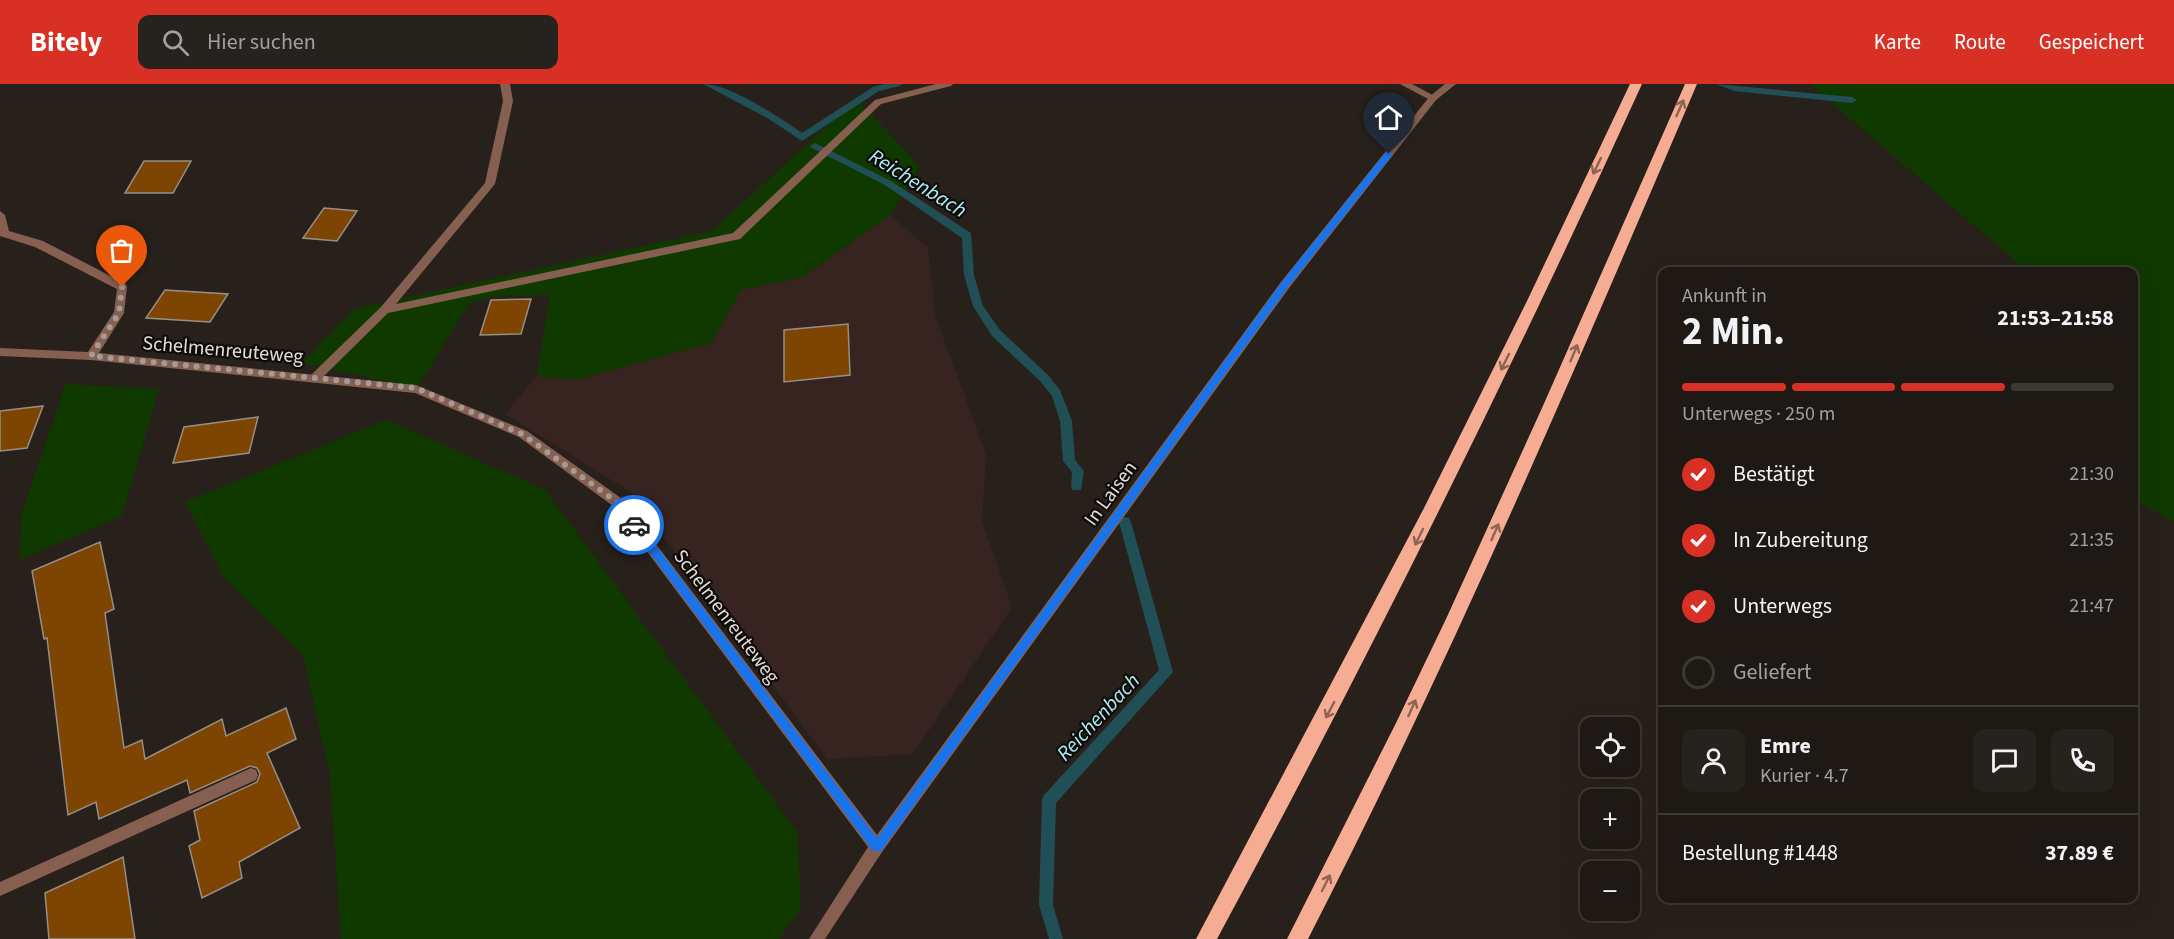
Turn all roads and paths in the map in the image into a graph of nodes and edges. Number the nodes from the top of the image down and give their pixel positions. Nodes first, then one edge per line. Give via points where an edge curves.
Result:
1 (505, 84) edge
2 (948, 84) edge
3 (1405, 84) edge
4 (1451, 84) edge
5 (1636, 84) edge
6 (1691, 84) edge
7 (1433, 98) junction
8 (0, 215) edge
9 (385, 310) junction
10 (0, 352) edge
11 (91, 356) junction
12 (316, 377) junction
13 (251, 775) dead end
14 (877, 847) junction
15 (0, 889) edge
16 (1298, 937) edge
17 (816, 939) edge
18 (1206, 939) edge

1 - 9 street, Schelmenreuteweg via 508,101 490,184
2 - 9 street via 878,102 736,237
3 - 7 street
4 - 7 street, In Laisen
5 -> 18 highway via 1402,571
16 -> 6 highway via 1485,553
7 - 14 street, In Laisen via 1285,285
8 - 11 street via 4,233 39,244 122,287 119,313
9 - 12 street, Schelmenreuteweg
10 - 11 street, Schelmenreuteweg
11 - 12 street, Schelmenreuteweg
12 - 14 street, Schelmenreuteweg via 416,388 522,434 617,502
13 - 15 street
14 - 17 street, In Laisen

